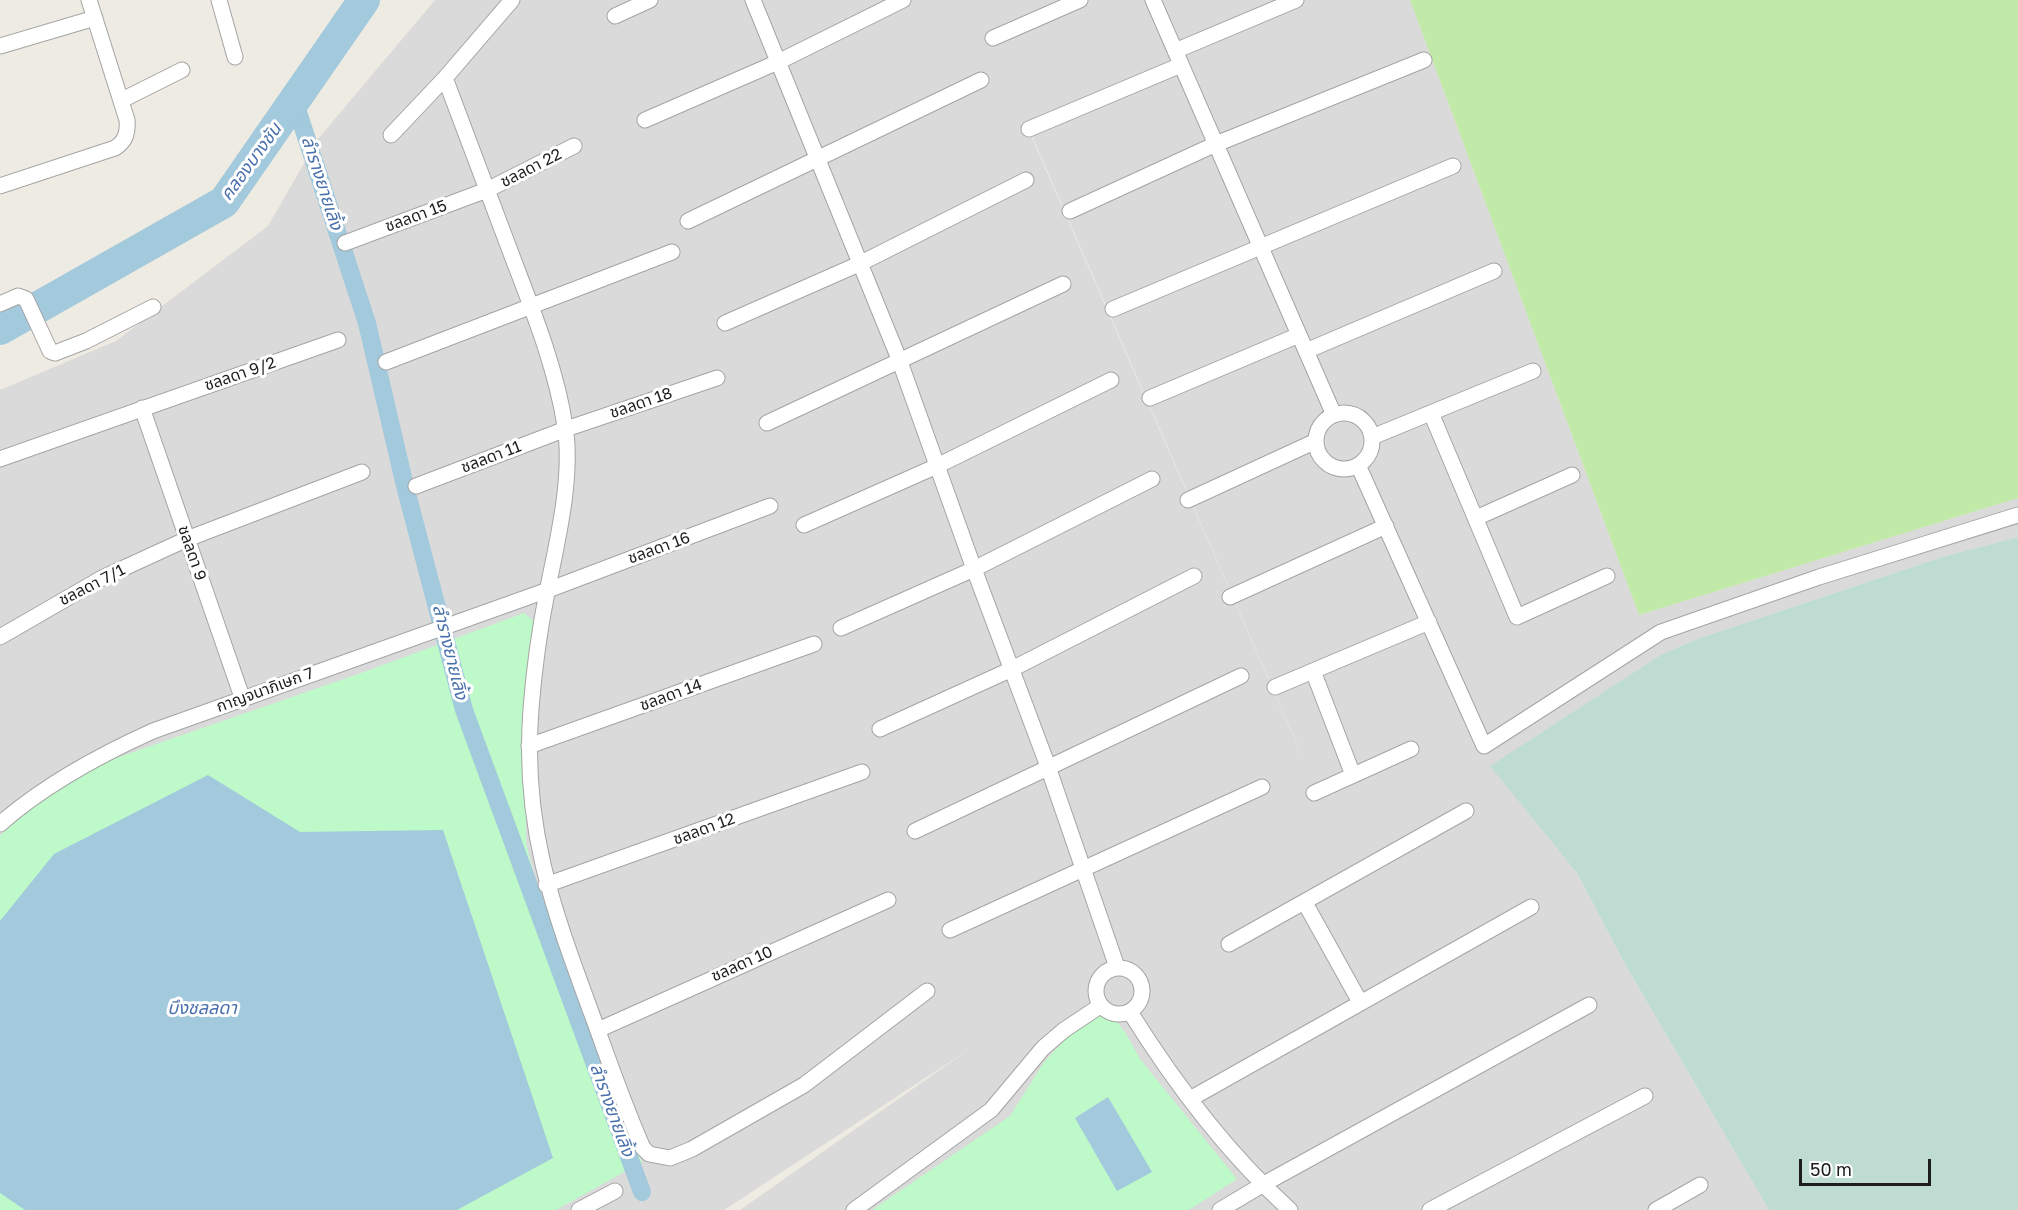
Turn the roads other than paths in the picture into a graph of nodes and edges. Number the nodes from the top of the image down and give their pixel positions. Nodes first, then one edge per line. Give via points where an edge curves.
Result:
1 (89, 0) edge
2 (219, 0) edge
3 (512, 0) edge
4 (650, 0) edge
5 (753, 0) edge
6 (903, 0) edge
7 (1080, 0) edge
8 (1153, 0) edge
9 (1296, 0) edge
10 (615, 16) dead end
11 (95, 18) junction
12 (993, 38) dead end
13 (0, 46) edge
14 (235, 57) dead end
15 (1178, 58) junction
16 (1424, 60) dead end
17 (778, 62) junction
18 (182, 70) dead end
19 (445, 78) junction
20 (981, 80) dead end
21 (122, 100) junction
22 (645, 120) dead end
23 (1029, 129) dead end
24 (391, 135) dead end
25 (1216, 144) junction
26 (574, 146) dead end
27 (817, 160) junction
28 (1453, 166) dead end
29 (1026, 180) dead end
30 (0, 186) edge
31 (487, 190) junction
32 (1070, 211) dead end
33 (688, 221) dead end
34 (345, 243) dead end
35 (1260, 246) junction
36 (672, 252) dead end
37 (859, 264) junction
38 (1494, 271) dead end
39 (1063, 284) dead end
40 (0, 304) edge
41 (153, 306) dead end
42 (531, 306) junction
43 (1113, 309) dead end
44 (725, 323) dead end
45 (1299, 335) junction
46 (338, 340) dead end
47 (1306, 351) junction
48 (899, 359) junction
49 (386, 362) dead end
50 (1533, 371) dead end
51 (717, 378) dead end
52 (1111, 380) dead end
53 (1150, 398) dead end
54 (142, 408) junction
55 (1431, 413) junction
56 (1334, 415) junction
57 (767, 423) dead end
58 (566, 429) junction
59 (1372, 437) junction
60 (1316, 441) junction
61 (0, 459) edge
62 (1358, 465) junction
63 (937, 466) junction
64 (362, 472) dead end
65 (1572, 476) dead end
66 (1152, 479) dead end
67 (416, 486) dead end
68 (1188, 500) dead end
69 (770, 507) dead end
70 (2018, 515) edge
71 (1476, 518) junction
72 (804, 525) dead end
73 (1386, 526) junction
74 (187, 539) junction
75 (974, 569) junction
76 (1194, 576) dead end
77 (1607, 576) dead end
78 (548, 590) junction
79 (1230, 597) dead end
80 (1429, 622) junction
81 (841, 628) dead end
82 (0, 637) edge
83 (814, 644) dead end
84 (1012, 669) junction
85 (1313, 671) junction
86 (1241, 676) dead end
87 (1275, 687) dead end
88 (242, 698) junction
89 (880, 729) dead end
90 (529, 746) junction
91 (1411, 749) dead end
92 (1049, 769) junction
93 (862, 772) dead end
94 (1353, 775) junction
95 (1262, 787) dead end
96 (1314, 793) dead end
97 (1466, 811) dead end
98 (0, 824) edge
99 (915, 831) dead end
100 (1083, 869) junction
101 (546, 885) junction
102 (888, 900) dead end
103 (1305, 903) junction
104 (1530, 907) dead end
105 (950, 930) dead end
106 (1229, 944) dead end
107 (1117, 967) junction
108 (927, 991) dead end
109 (1360, 1002) junction
110 (1589, 1005) dead end
111 (1100, 1006) junction
112 (1130, 1012) junction
113 (598, 1030) junction
114 (1645, 1096) dead end
115 (1190, 1099) junction
116 (1262, 1185) junction
117 (1700, 1185) dead end
118 (615, 1191) dead end
119 (579, 1210) edge
120 (854, 1210) edge
121 (1220, 1210) edge
122 (1290, 1210) edge
123 (1430, 1210) edge
124 (1656, 1210) edge

1 - 11 street
2 - 14 street
3 - 19 street
4 - 10 street
5 - 17 street
6 - 17 street
7 - 12 street
8 - 15 street
9 - 15 street
11 - 13 street
11 - 21 street
15 - 23 street
15 - 25 street
16 - 25 street
17 - 22 street
17 - 27 street
18 - 21 street
19 - 24 street
19 - 31 street
20 - 27 street
21 - 30 street via 128,129 122,144
25 - 32 street
25 - 35 street
26 - 31 street, ชลลดา 22
27 - 33 street
27 - 37 street
28 - 35 street
29 - 37 street
31 - 34 street, ชลลดา 15
31 - 42 street
35 - 43 street
35 - 45 street
36 - 42 street
37 - 44 street
37 - 48 street
38 - 47 street
39 - 48 street
40 - 41 street via 18,296 26,299 50,351 58,353
42 - 49 street
42 - 58 street
45 - 47 street
45 - 53 street
46 - 54 street, ชลลดา 9/2
47 - 56 street
48 - 57 street
48 - 63 street
50 - 55 street
51 - 58 street, ชลลดา 18
52 - 63 street
54 - 61 street, ชลลดา 9/2
54 - 74 street, ชลลดา 9
55 - 59 street
55 - 71 street
56 - 59 street via 1356,416 1364,421
56 - 60 street via 1322,423
58 - 67 street, ชลลดา 11
58 - 78 street via 565,483
59 - 62 street via 1368,454
60 - 62 street via 1317,450 1329,465 1347,469
60 - 68 street
62 - 73 street
63 - 72 street
63 - 75 street
64 - 74 street, ชลลดา 7/1
65 - 71 street
66 - 75 street
69 - 78 street, ชลลดา 16
70 - 80 street via 1661,632 1484,746
71 - 77 street via 1517,617
73 - 79 street
73 - 80 street
74 - 82 street, ชลลดา 7/1 via 102,578
74 - 88 street, ชลลดา 9
75 - 81 street
75 - 84 street
76 - 84 street
78 - 88 street, กาญจนาภิเษก 7
78 - 90 street via 538,646
80 - 85 street
83 - 90 street, ชลลดา 14
84 - 89 street
84 - 92 street
85 - 87 street
85 - 94 street
86 - 92 street
88 - 98 street, กาญจนาภิเษก 7 via 130,741
90 - 101 street via 532,811
91 - 94 street
92 - 99 street
92 - 100 street
93 - 101 street, ชลลดา 12
94 - 96 street
95 - 100 street
97 - 103 street
100 - 105 street
100 - 107 street
101 - 113 street
102 - 113 street, ชลลดา 10
103 - 106 street
103 - 109 street
104 - 109 street
107 - 111 street via 1105,972 1097,982
107 - 112 street via 1136,974 1141,982 1140,1002
108 - 113 street via 804,1085 670,1158 649,1154 643,1148
109 - 115 street
110 - 116 street
111 - 112 street via 1116,1015
111 - 120 street via 1043,1048 991,1110
112 - 115 street via 1166,1070
114 - 123 street
115 - 116 street
116 - 121 street
116 - 122 street
117 - 124 street
118 - 119 street

